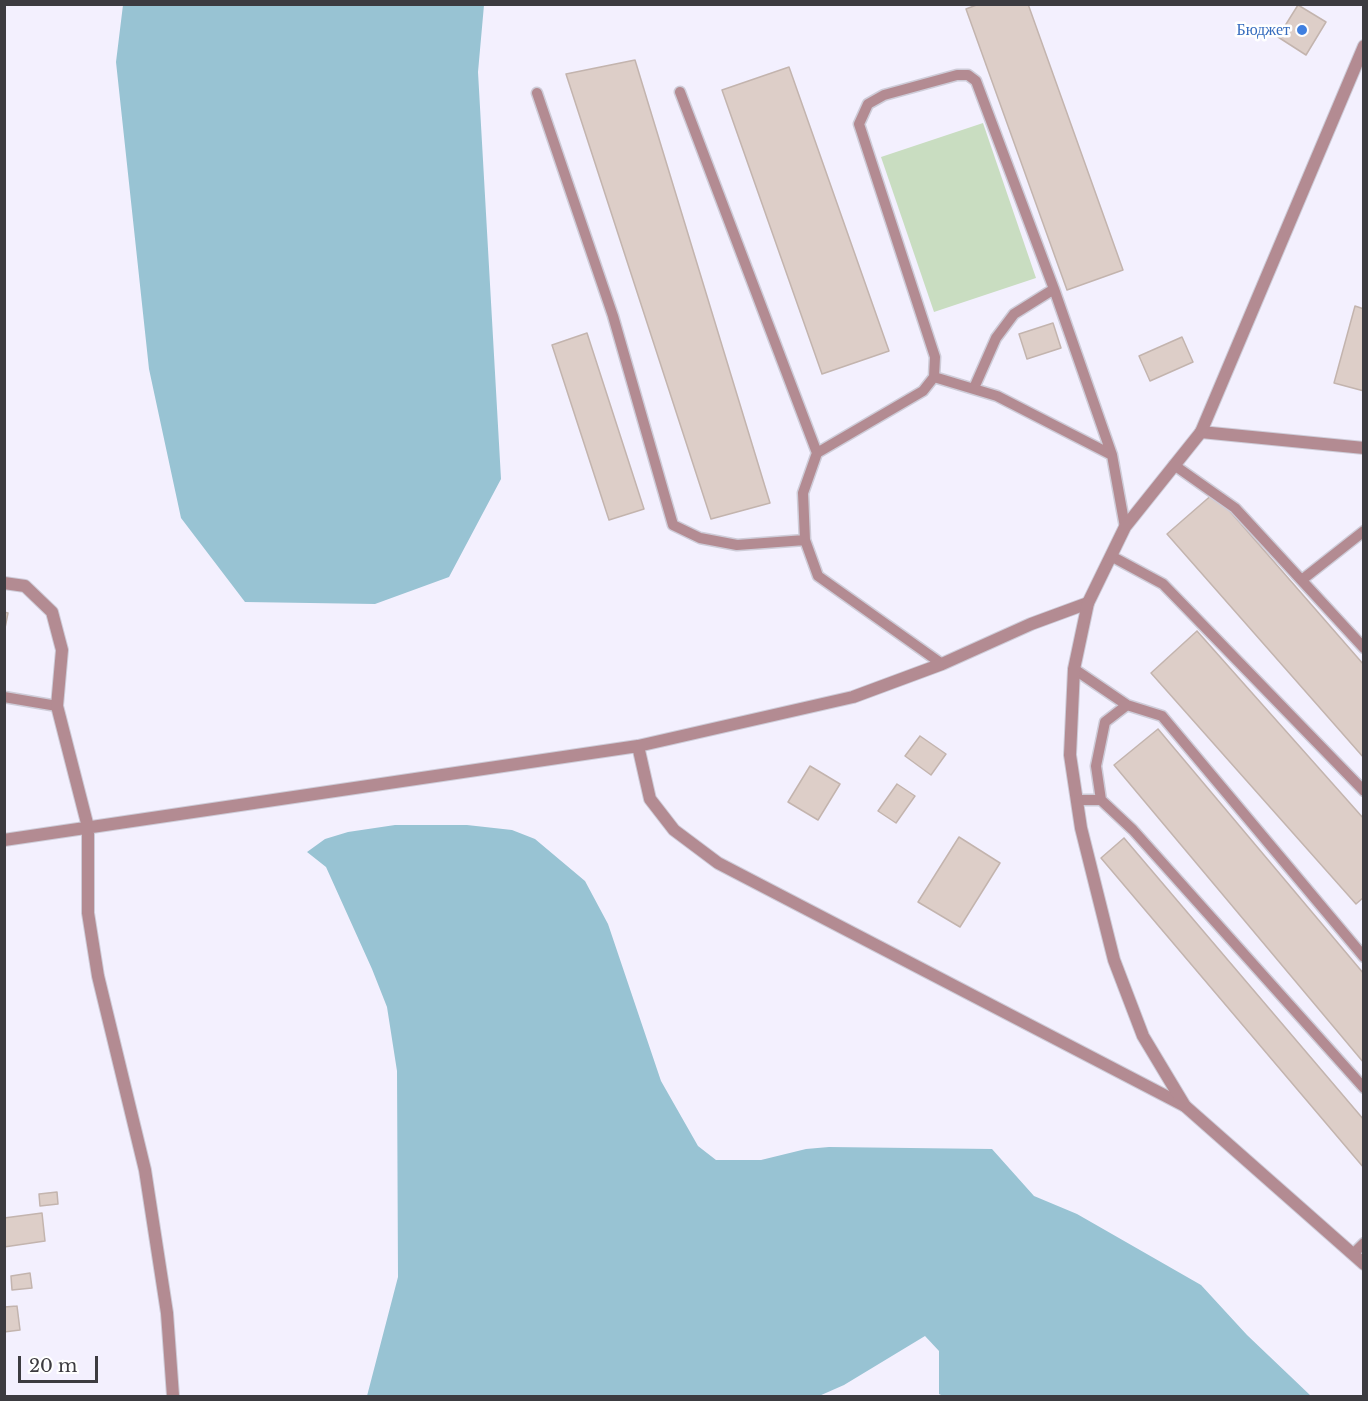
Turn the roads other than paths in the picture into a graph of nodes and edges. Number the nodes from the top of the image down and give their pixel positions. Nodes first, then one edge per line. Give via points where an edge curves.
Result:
1 (1364, 46) edge
2 (680, 92) dead end
3 (537, 93) dead end
4 (1054, 289) junction
5 (934, 376) junction
6 (974, 388) junction
7 (1201, 432) junction
8 (1364, 448) edge
9 (817, 453) junction
10 (1112, 455) junction
11 (1174, 465) junction
12 (1125, 528) junction
13 (1364, 531) edge
14 (805, 540) junction
15 (1111, 556) junction
16 (1303, 579) junction
17 (4, 583) edge
18 (1088, 603) junction
19 (1364, 648) edge
20 (942, 664) junction
21 (1074, 669) junction
22 (4, 697) edge
23 (1127, 705) junction
24 (57, 706) junction
25 (638, 746) junction
26 (1364, 791) edge
27 (1077, 800) junction
28 (1101, 801) junction
29 (88, 827) junction
30 (4, 840) edge
31 (1364, 957) edge
32 (1364, 1088) edge
33 (1185, 1106) junction
34 (1364, 1243) edge
35 (1354, 1253) junction
36 (1364, 1264) edge
37 (172, 1396) edge

1 - 7 street
2 - 9 lane
3 - 14 lane via 613,315 674,525 700,538 737,545
4 - 5 lane via 976,81 968,75 957,75 868,104 859,124 935,357
4 - 6 lane via 1014,314 996,338
4 - 10 lane
5 - 6 lane
5 - 9 lane via 923,391
6 - 10 lane
7 - 8 street
7 - 11 street
9 - 14 lane via 803,493
10 - 12 lane
11 - 12 street
11 - 16 lane via 1235,508
12 - 15 street
13 - 16 lane
14 - 20 lane via 818,576
15 - 18 street
15 - 26 lane via 1163,584
16 - 19 lane
17 - 24 street via 25,586 52,612 62,650
18 - 20 street
18 - 21 street
20 - 25 street via 852,697
21 - 23 lane
21 - 27 street via 1070,755
22 - 24 lane
23 - 28 lane via 1105,722 1096,766
23 - 31 lane via 1162,716
24 - 29 street
25 - 29 street
25 - 33 street via 650,799 674,830 718,863
27 - 28 lane
27 - 33 street via 1114,960 1143,1036
28 - 32 lane via 1133,830
29 - 30 street
29 - 37 street via 90,924 98,976 145,1170 167,1313
33 - 35 street
34 - 35 lane
35 - 36 street

